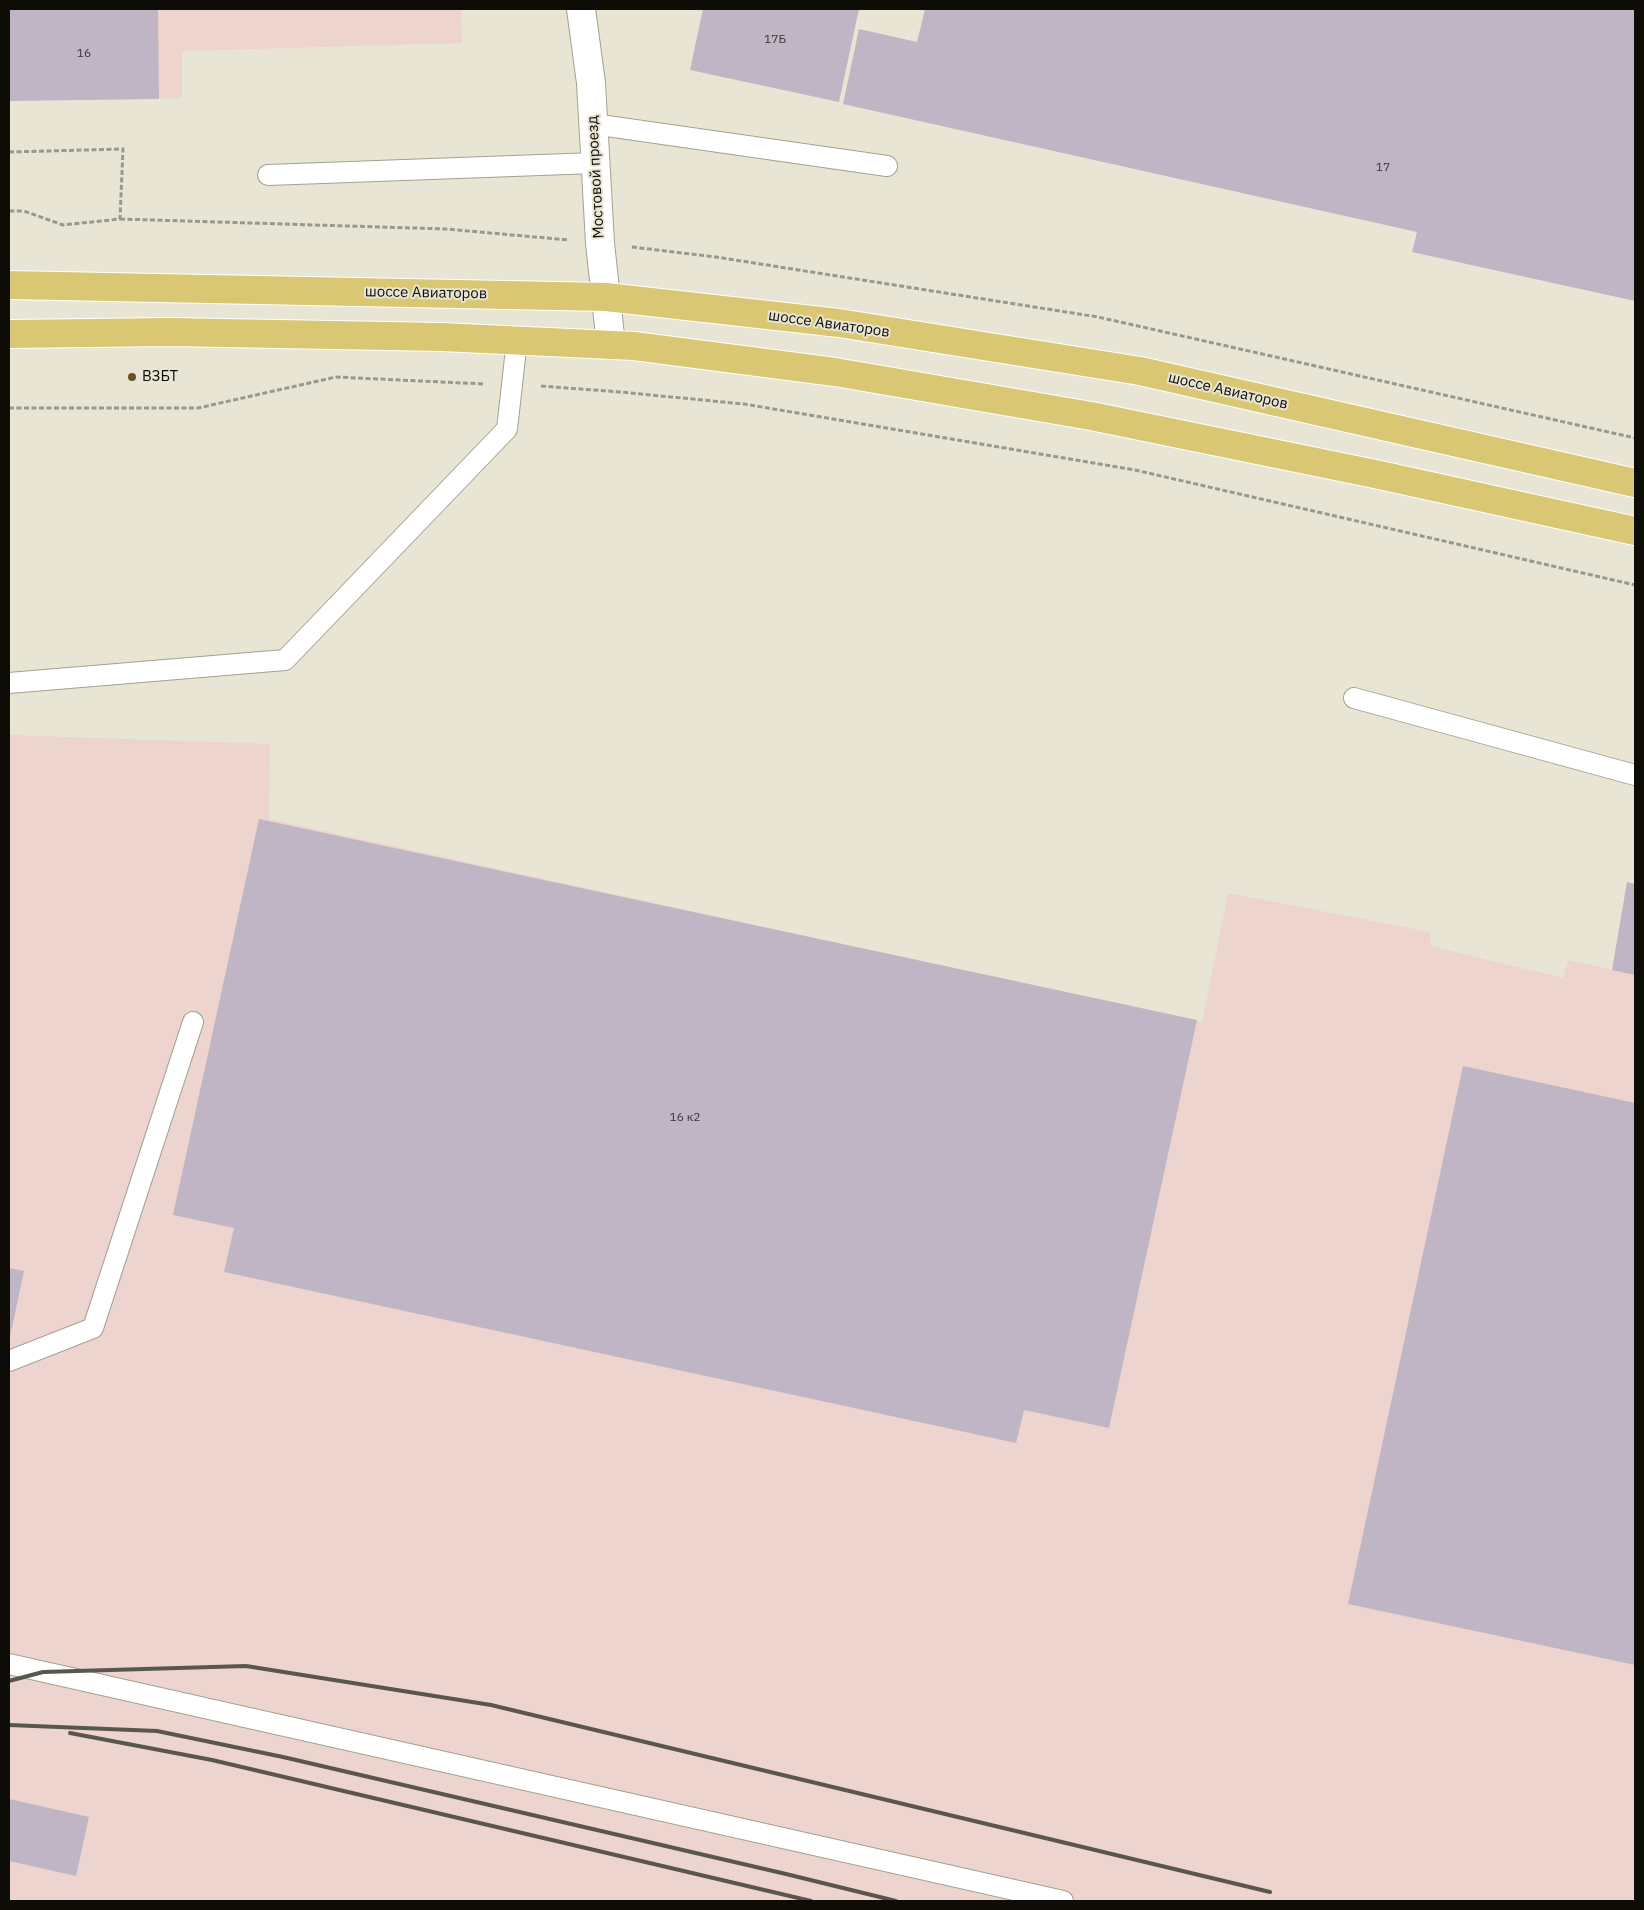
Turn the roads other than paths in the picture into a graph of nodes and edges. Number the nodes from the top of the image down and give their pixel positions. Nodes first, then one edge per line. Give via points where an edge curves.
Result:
1 (581, 9) edge
2 (593, 124) junction
3 (595, 163) junction
4 (887, 166) dead end
5 (268, 175) dead end
6 (9, 285) edge
7 (606, 297) junction
8 (9, 334) edge
9 (517, 340) junction
10 (611, 345) junction
11 (1635, 483) edge
12 (1635, 531) edge
13 (9, 683) edge
14 (1354, 698) dead end
15 (1635, 775) edge
16 (193, 1022) dead end
17 (9, 1361) edge
18 (9, 1664) edge
19 (1063, 1901) edge

1 - 2 street, Мостовой проезд
2 - 3 street, Мостовой проезд
2 - 4 lane
3 - 5 lane
3 - 7 street, Мостовой проезд
6 - 7 main road, шоссе Авиаторов
7 - 10 street, Мостовой проезд
7 - 11 main road, шоссе Авиаторов via 839,324 1140,371
8 - 9 main road via 170,332
9 - 10 main road
9 - 13 lane via 507,429 285,660
10 - 12 main road via 835,372 1091,416
14 - 15 lane
16 - 17 lane via 93,1328
18 - 19 lane

